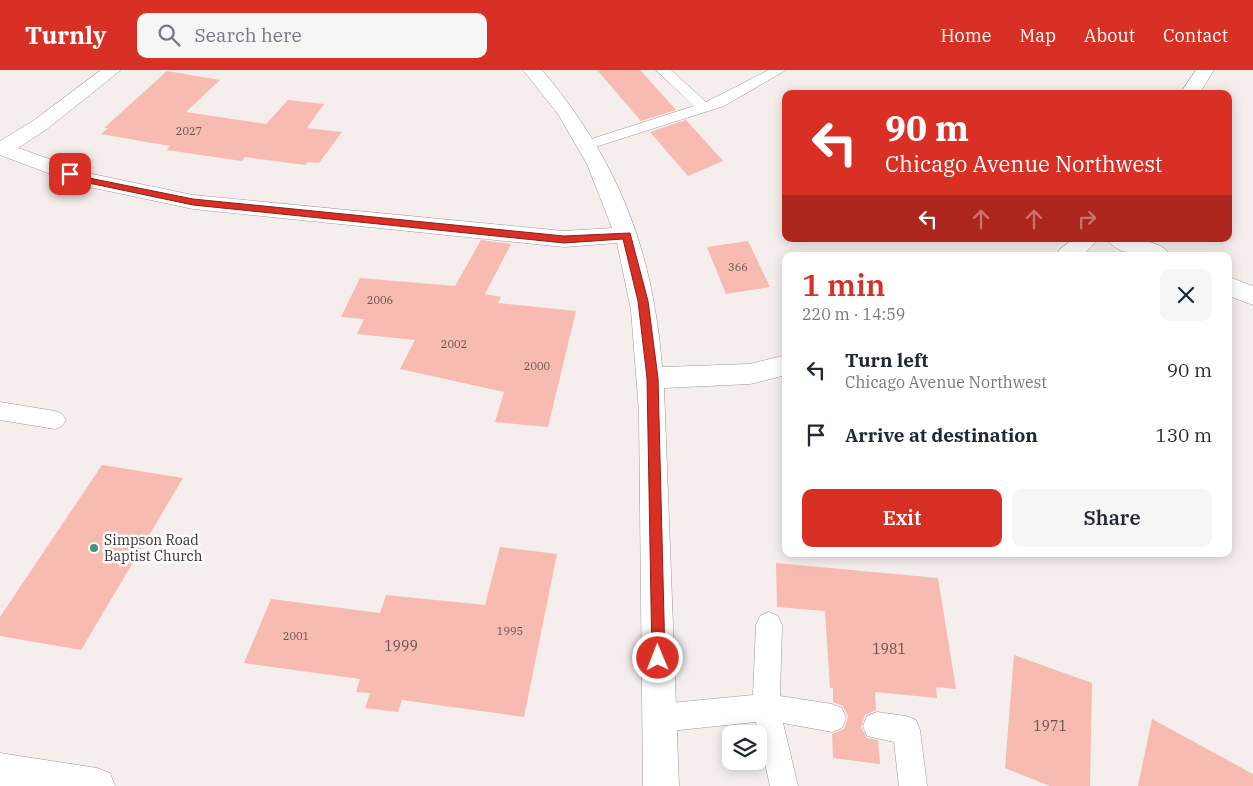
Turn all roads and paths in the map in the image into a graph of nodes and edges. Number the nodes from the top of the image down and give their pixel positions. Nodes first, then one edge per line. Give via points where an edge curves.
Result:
1 (112, 70) edge
2 (532, 70) edge
3 (663, 70) edge
4 (779, 70) edge
5 (1205, 70) edge
6 (1192, 90) edge
7 (703, 107) junction
8 (586, 145) junction
9 (1, 148) edge
10 (627, 235) junction
11 (1084, 242) edge
12 (1125, 242) edge
13 (1072, 252) edge
14 (1150, 252) edge
15 (1232, 287) edge
16 (1253, 296) edge
17 (782, 366) edge
18 (652, 378) junction
19 (0, 411) edge
20 (55, 420) dead end
21 (769, 625) dead end
22 (766, 707) junction
23 (660, 718) junction
24 (832, 718) dead end
25 (877, 726) dead end
26 (0, 771) edge
27 (97, 786) edge
28 (661, 786) edge
29 (784, 786) edge
30 (789, 786) edge
31 (913, 786) edge

1 - 9 street via 40,125
2 - 8 street via 570,116
3 - 7 lane
4 - 7 lane via 719,102
5 - 6 street
7 - 8 lane
8 - 10 street via 602,170
9 - 10 street via 87,180 193,202 564,239
10 - 18 street via 643,301
11 - 13 street
12 - 14 street
15 - 16 street
17 - 18 street via 750,374
18 - 23 street
19 - 20 lane
21 - 22 lane
22 - 23 lane
22 - 24 lane
22 - 29 lane
23 - 28 street
25 - 31 lane via 906,730
26 - 27 street
29 - 30 lane

